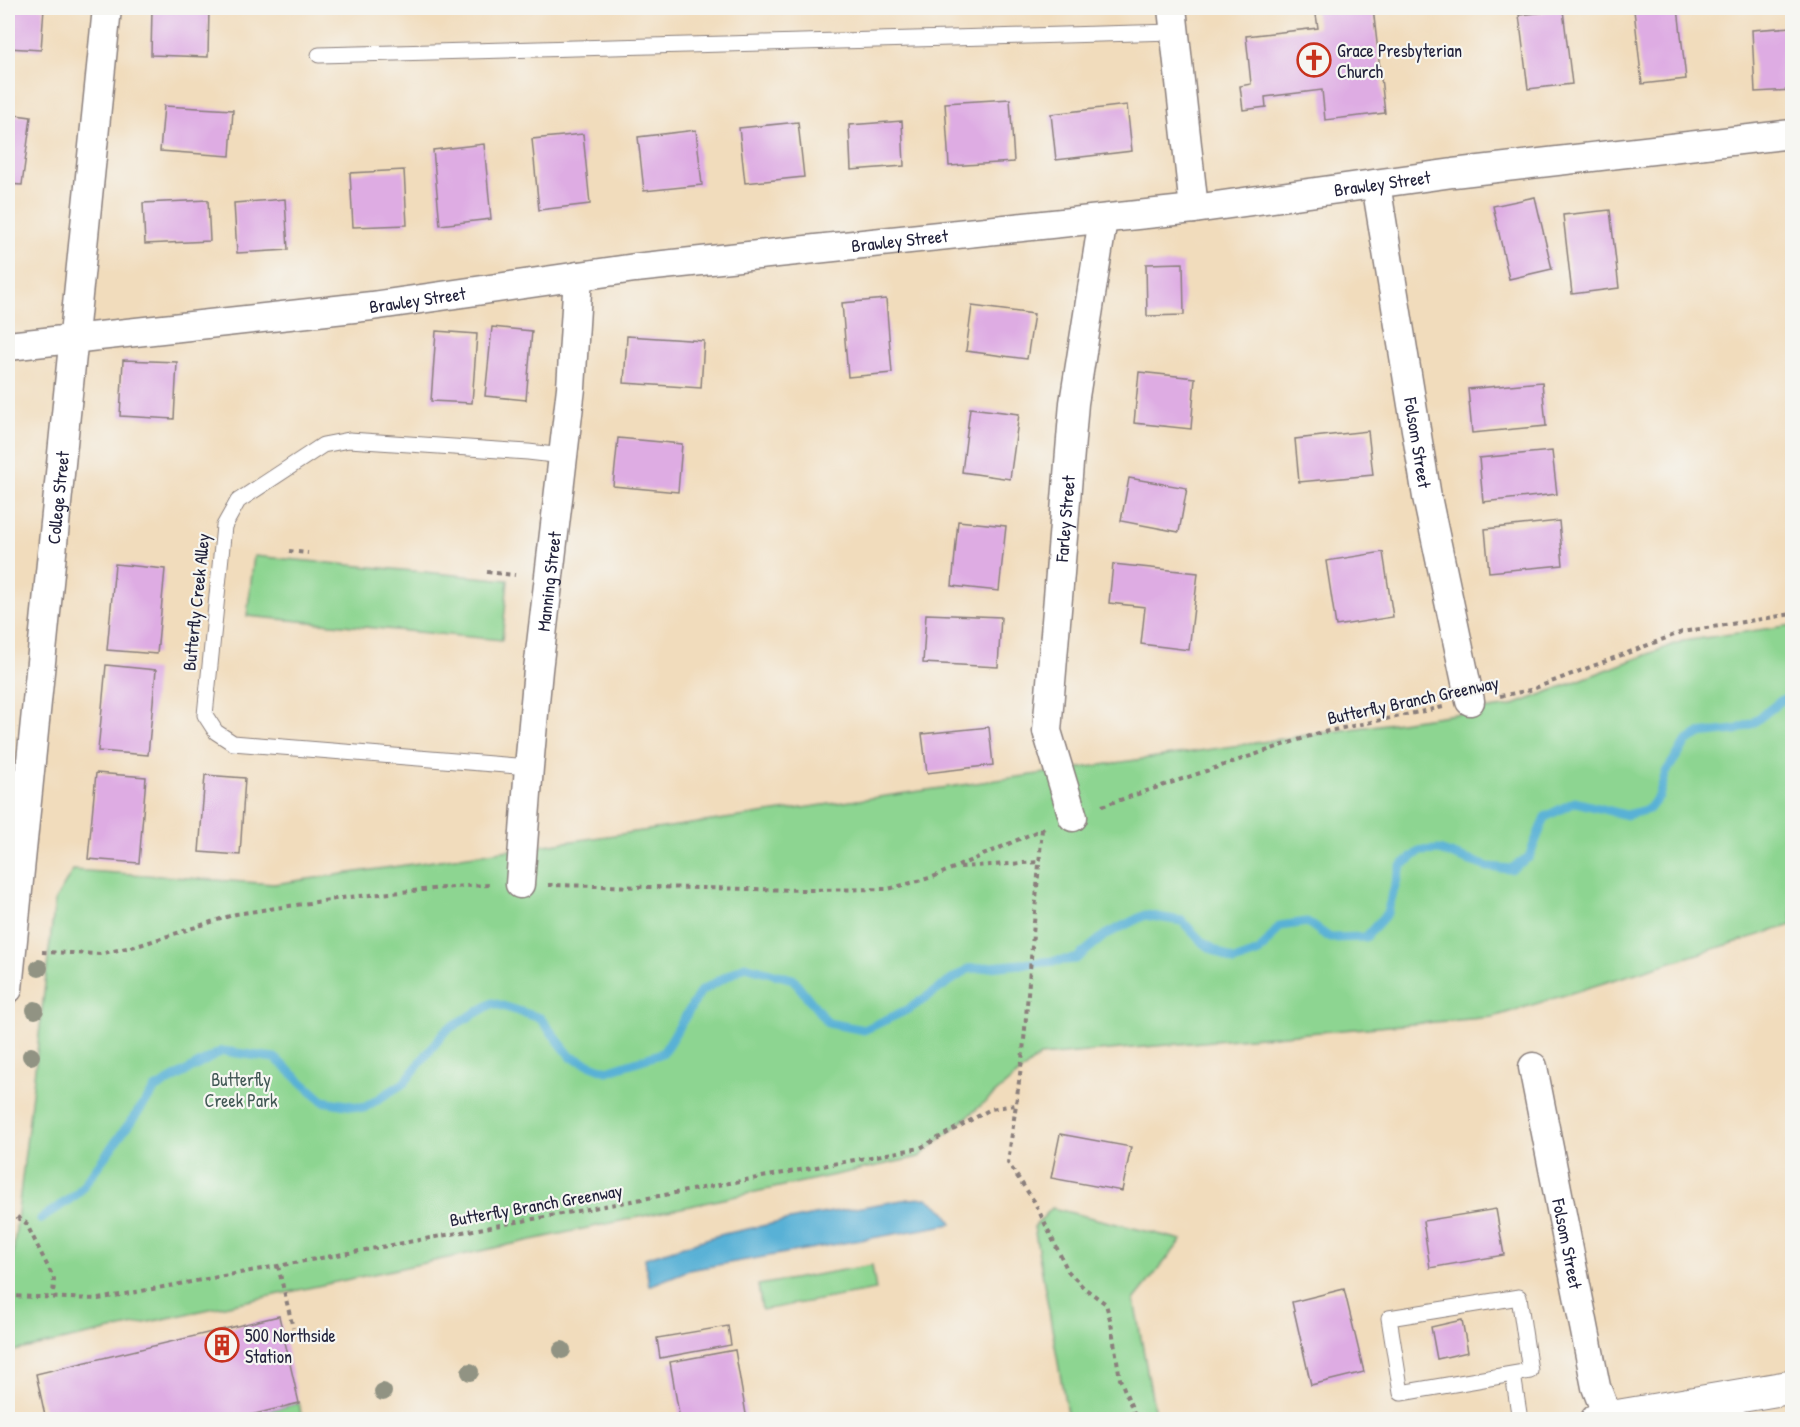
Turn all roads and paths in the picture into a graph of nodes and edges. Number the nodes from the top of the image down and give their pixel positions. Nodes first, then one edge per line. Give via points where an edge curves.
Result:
1 (107, 8) edge
2 (1173, 20) edge
3 (319, 55) dead end
4 (1792, 134) edge
5 (1376, 184) junction
6 (1194, 209) junction
7 (1103, 219) junction
8 (578, 276) junction
9 (73, 339) junction
10 (8, 346) edge
11 (563, 456) junction
12 (289, 550) dead end
13 (308, 553) dead end
14 (487, 572) dead end
15 (515, 575) dead end
16 (1792, 614) edge
17 (1470, 701) junction
18 (20, 754) edge
19 (529, 767) junction
20 (1073, 816) junction
21 (1042, 829) junction
22 (1040, 862) junction
23 (957, 867) junction
24 (520, 884) junction
25 (11, 949) junction
26 (8, 989) edge
27 (1533, 1067) dead end
28 (1016, 1105) junction
29 (17, 1217) dead end
30 (278, 1266) junction
31 (8, 1296) edge
32 (53, 1297) junction
33 (293, 1328) dead end
34 (1513, 1374) junction
35 (1792, 1387) edge
36 (1602, 1418) edge
37 (1137, 1419) edge
38 (1520, 1419) edge

1 - 9 street, College Street
2 - 3 lane
2 - 6 street
4 - 5 street, Brawley Street
5 - 6 street, Brawley Street
5 - 17 street, Folsom Street via 1427,497
6 - 7 street, Brawley Street
7 - 8 street, Brawley Street
7 - 20 street, Farley Street via 1074,403 1047,731
8 - 9 street, Brawley Street via 372,306
8 - 11 street, Manning Street
9 - 10 street, Brawley Street
9 - 18 street, College Street
11 - 19 street, Manning Street
11 - 19 lane, Butterfly Creek Alley via 349,440 323,445 238,501 224,526 205,715 216,732 233,743
12 - 13 path
14 - 15 path
16 - 17 path, Butterfly Branch Greenway via 1682,632 1530,690
17 - 20 path, Butterfly Branch Greenway via 1319,733
18 - 25 street, College Street
19 - 24 street, Manning Street
20 - 21 path, Butterfly Branch Greenway
21 - 22 path
21 - 23 path, Butterfly Branch Greenway
22 - 23 path, Butterfly Branch Greenway
22 - 28 path
23 - 24 path, Butterfly Branch Greenway via 933,878 888,889
24 - 25 path, Butterfly Branch Greenway via 464,886 278,907 236,914 100,954
25 - 26 street, College Street
27 - 36 street, Folsom Street
28 - 30 path, Butterfly Branch Greenway via 991,1109 920,1148
28 - 37 path via 1008,1163 1034,1201 1068,1271 1106,1304 1120,1379
29 - 32 path via 26,1223 54,1279
30 - 32 path, Butterfly Branch Greenway via 98,1299
30 - 33 path
31 - 32 path, Butterfly Branch Greenway
34 - 34 lane via 1530,1371 1519,1297 1389,1318 1401,1392
34 - 38 lane
35 - 36 street

